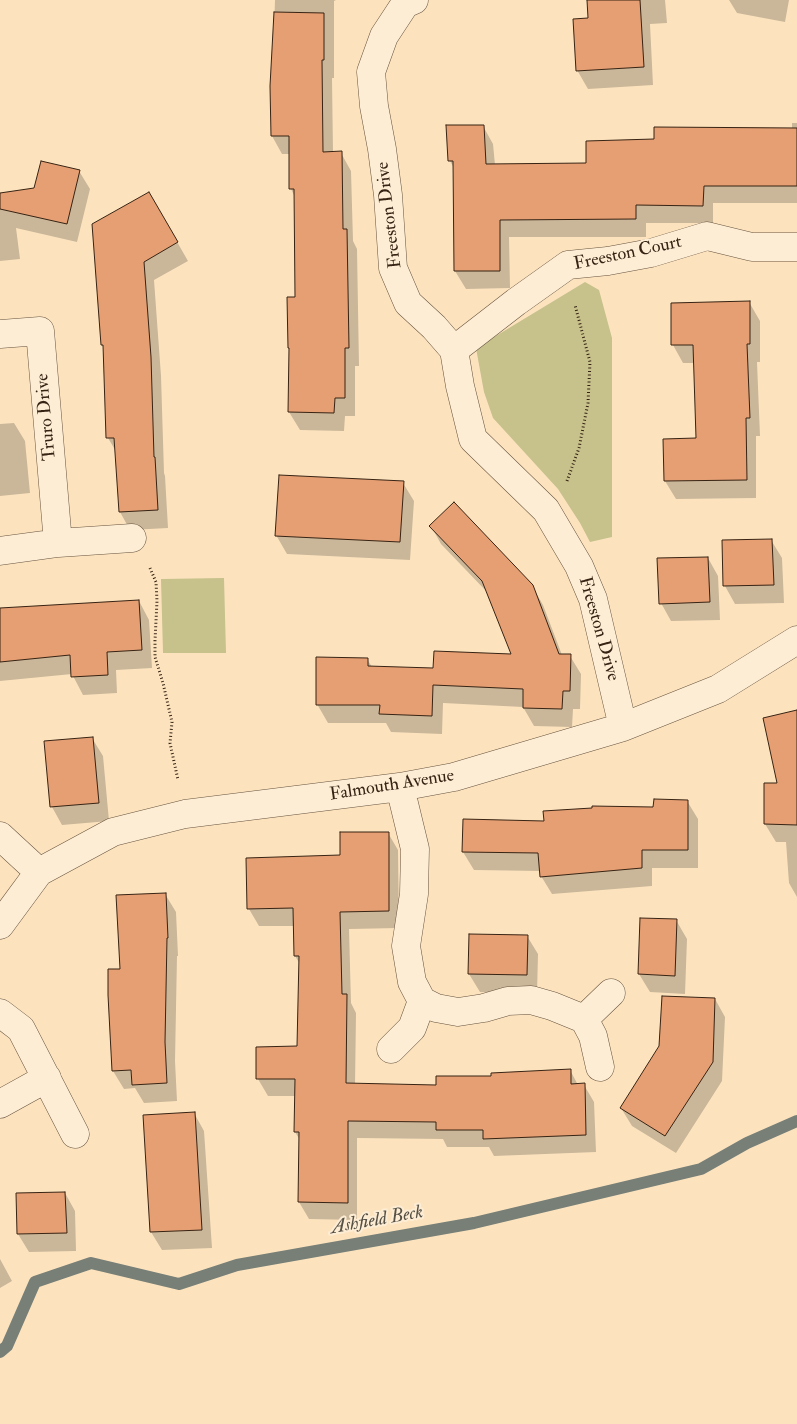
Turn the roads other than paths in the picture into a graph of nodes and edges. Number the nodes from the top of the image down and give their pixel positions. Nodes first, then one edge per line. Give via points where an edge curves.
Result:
1 (407, 1) edge
2 (797, 247) edge
3 (0, 334) edge
4 (454, 350) junction
5 (132, 538) road end
6 (58, 543) junction
7 (0, 551) edge
8 (797, 640) edge
9 (623, 727) junction
10 (400, 787) junction
11 (0, 836) edge
12 (38, 872) junction
13 (0, 926) edge
14 (611, 993) dead end
15 (422, 1001) junction
16 (0, 1013) edge
17 (584, 1020) junction
18 (391, 1049) dead end
19 (600, 1068) dead end
20 (48, 1078) junction
21 (0, 1104) edge
22 (75, 1134) dead end

1 - 4 street, Freeston Drive via 384,36 371,72 388,195 393,268 408,303
2 - 4 street, Freeston Court via 752,247 707,236 651,253 568,266
3 - 6 street, Truro Drive via 40,331
4 - 9 street, Freeston Drive via 473,439 546,510 579,566 593,599
5 - 6 street
6 - 7 street
8 - 9 street, Falmouth Avenue via 718,689
9 - 10 street, Falmouth Avenue via 454,777
10 - 12 street, Falmouth Avenue via 185,814 113,832
10 - 15 street via 415,849 414,894 406,946 412,982
11 - 12 street
12 - 13 street, Falmouth Avenue
14 - 17 street
15 - 17 street via 436,1008 458,1012 508,1001 531,1000
15 - 18 street via 412,1028
16 - 20 street via 21,1028
17 - 19 street via 593,1036
20 - 21 street
20 - 22 street

